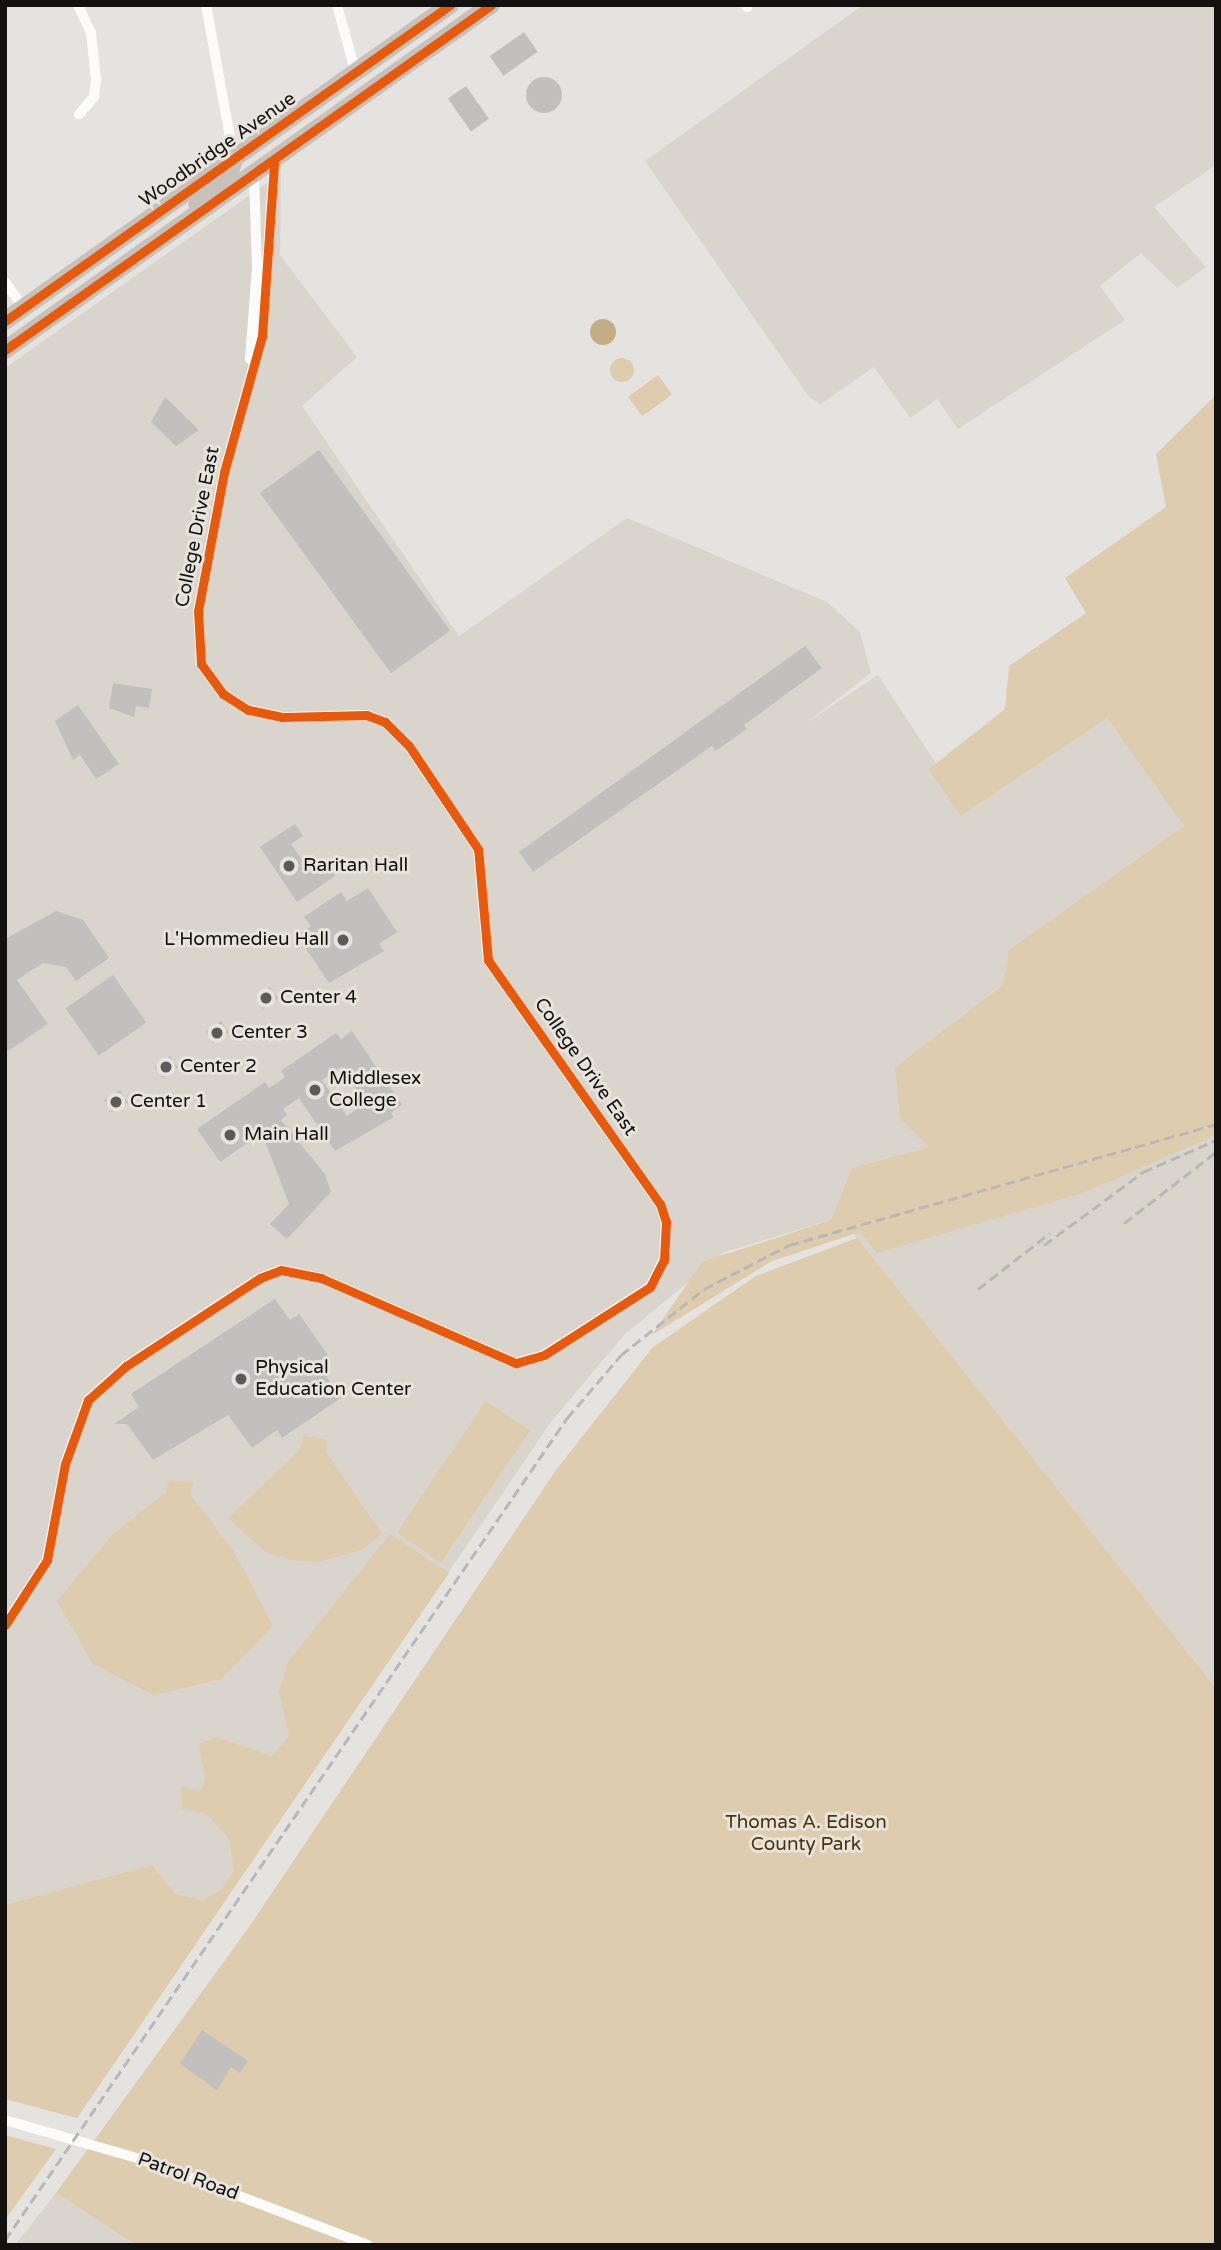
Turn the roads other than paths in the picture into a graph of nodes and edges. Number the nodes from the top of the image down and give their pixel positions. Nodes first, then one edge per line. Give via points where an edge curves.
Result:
1 (78, 5) edge
2 (206, 5) edge
3 (338, 5) edge
4 (450, 5) edge
5 (491, 5) edge
6 (356, 74) junction
7 (303, 113) junction
8 (79, 114) dead end
9 (234, 159) junction
10 (274, 163) junction
11 (254, 177) junction
12 (117, 271) junction
13 (5, 282) edge
14 (24, 308) junction
15 (5, 321) edge
16 (5, 350) edge
17 (248, 375) junction
18 (5, 1625) edge
19 (5, 2120) edge
20 (368, 2245) edge

1 - 8 street via 91,33 96,80 94,97
2 - 9 street
3 - 6 street
4 - 6 main road, Woodbridge Avenue
5 - 10 main road
6 - 7 main road, Woodbridge Avenue
7 - 9 main road, Woodbridge Avenue
7 - 11 main road via 262,158
9 - 12 main road via 228,180
9 - 14 main road, Woodbridge Avenue
10 - 11 main road
10 - 17 street, College Drive East via 262,336
11 - 12 main road
11 - 17 street via 257,267
12 - 16 main road
13 - 14 street
14 - 15 main road, Woodbridge Avenue
17 - 18 street, College Drive East via 198,611 198,653 206,674 223,694 266,716 367,715 399,733 478,849 488,960 660,1204 666,1250 650,1287 544,1355 516,1363 321,1278 281,1270 260,1278 126,1366 88,1400 65,1464 47,1560
19 - 20 street, Patrol Road via 147,2161

